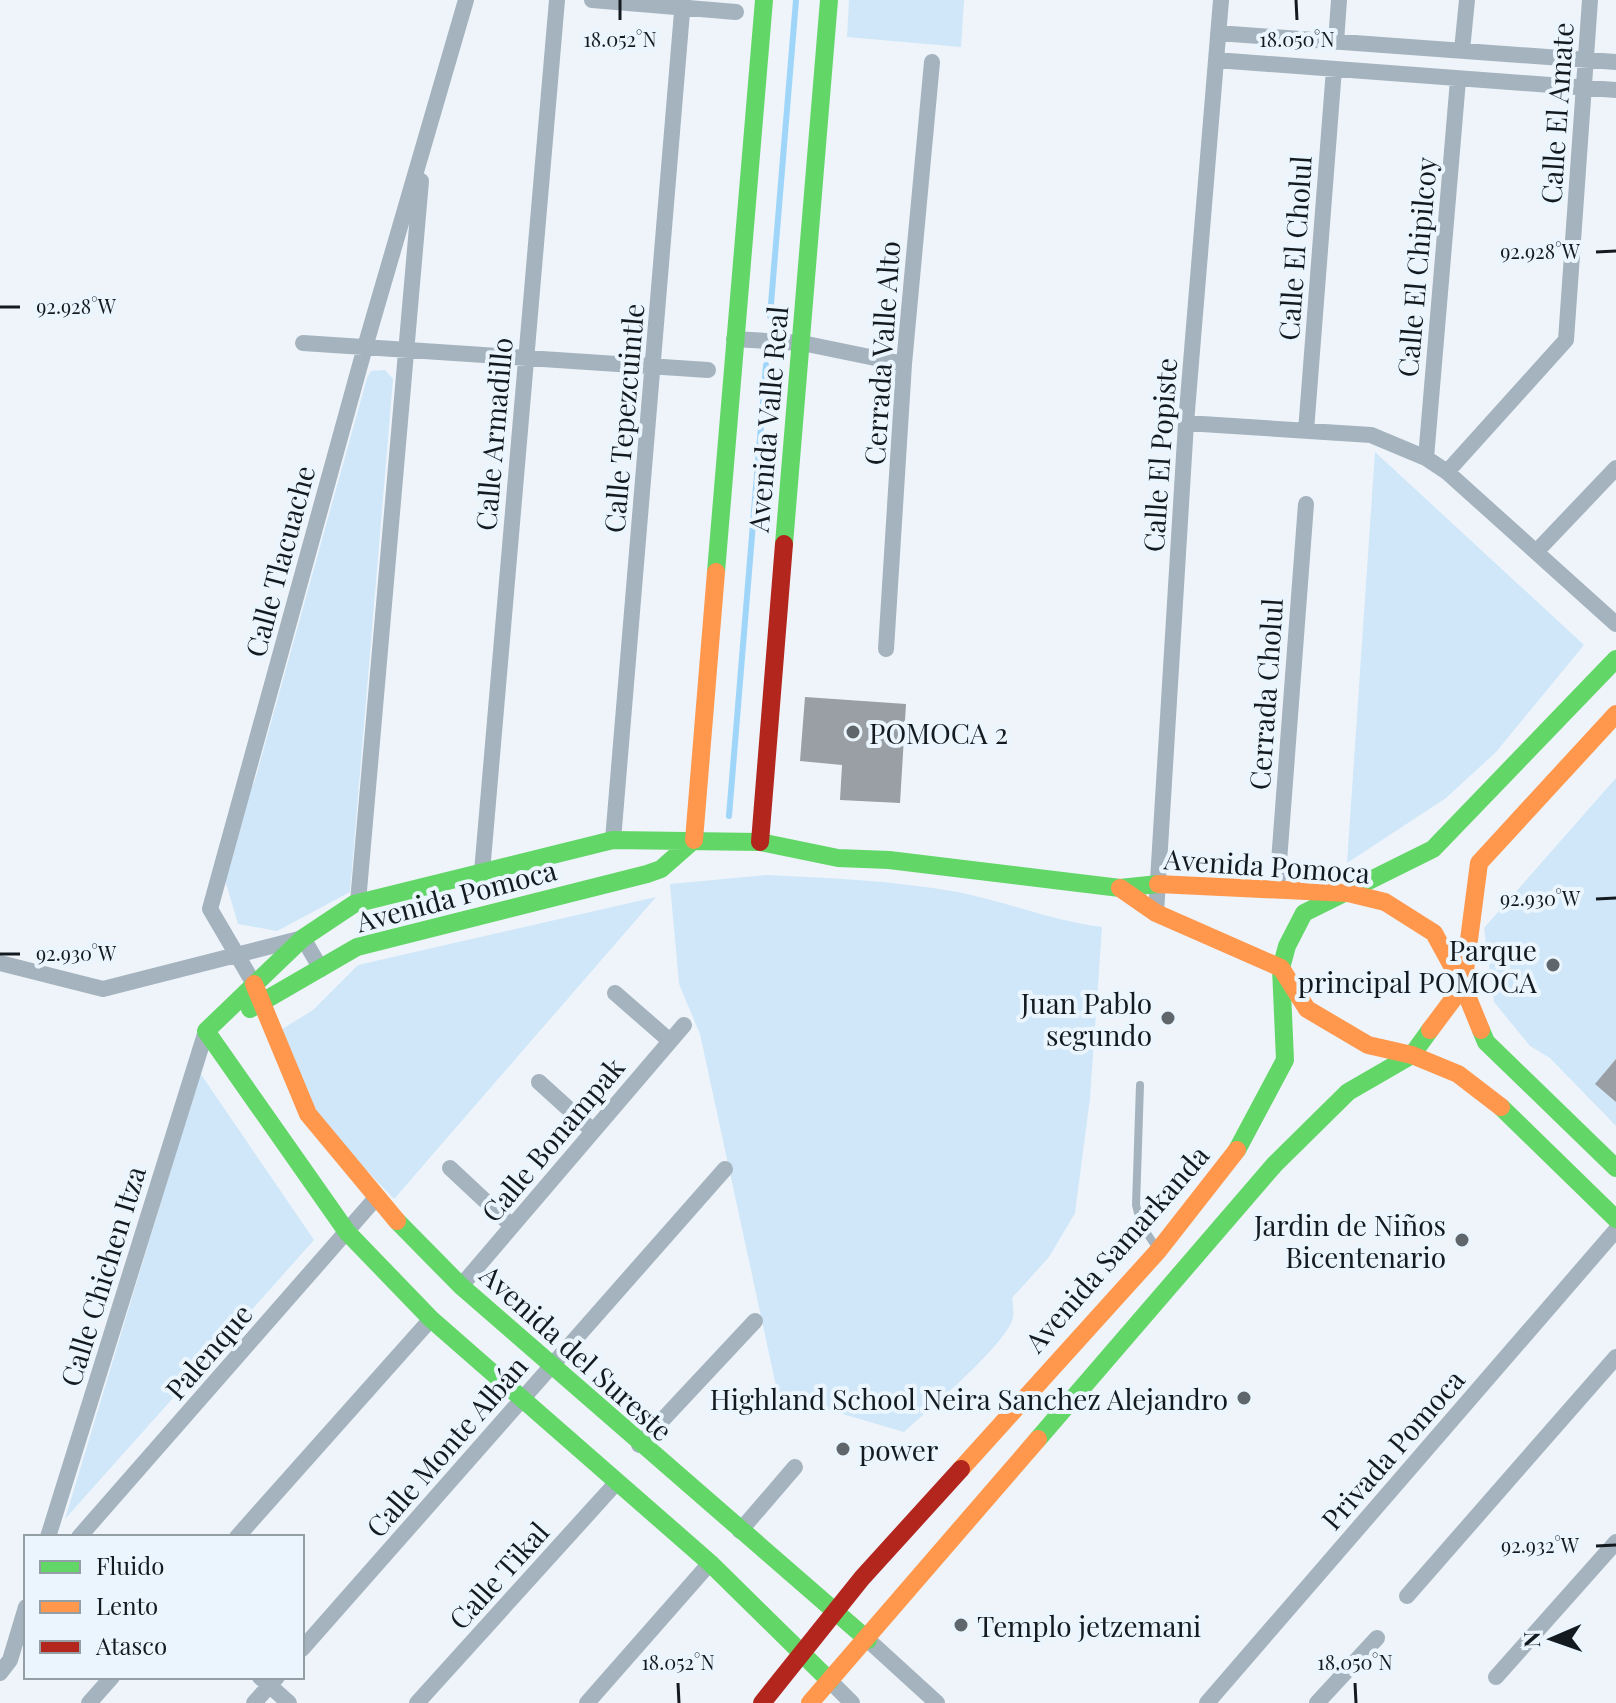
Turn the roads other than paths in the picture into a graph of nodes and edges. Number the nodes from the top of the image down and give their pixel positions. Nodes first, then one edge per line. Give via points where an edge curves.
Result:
1 (466, 0) edge
2 (557, 0) edge
3 (592, 0) edge
4 (764, 0) edge
5 (829, 0) edge
6 (1221, 0) edge
7 (1339, 0) edge
8 (1467, 0) edge
9 (1590, 0) edge
10 (683, 4) edge
11 (736, 12) dead end
12 (1218, 33) junction
13 (1336, 42) junction
14 (1462, 50) junction
15 (1216, 60) junction
16 (1585, 60) junction
17 (932, 62) dead end
18 (1616, 62) edge
19 (1334, 69) junction
20 (1458, 80) junction
21 (1583, 88) junction
22 (1616, 90) edge
23 (425, 143) junction
24 (734, 339) junction
25 (303, 343) dead end
26 (802, 343) junction
27 (365, 347) junction
28 (406, 350) junction
29 (525, 358) junction
30 (904, 364) junction
31 (653, 366) junction
32 (708, 370) dead end
33 (1186, 423) junction
34 (1306, 431) junction
35 (1426, 458) junction
36 (1616, 468) edge
37 (1447, 472) junction
38 (1306, 504) dead end
39 (1536, 552) junction
40 (1616, 624) edge
41 (886, 649) dead end
42 (1616, 659) edge
43 (1616, 714) edge
44 (613, 840) junction
45 (694, 840) junction
46 (760, 842) junction
47 (482, 872) junction
48 (1158, 884) junction
49 (1120, 888) junction
50 (1277, 888) junction
51 (1348, 893) junction
52 (358, 902) junction
53 (1156, 913) junction
54 (303, 938) junction
55 (236, 955) junction
56 (0, 963) edge
57 (1281, 968) junction
58 (321, 969) junction
59 (1463, 986) junction
60 (259, 992) junction
61 (615, 993) dead end
62 (684, 1025) dead end
63 (206, 1031) junction
64 (670, 1041) junction
65 (1412, 1055) junction
66 (539, 1082) dead end
67 (1140, 1085) dead end
68 (1570, 1124) junction
69 (593, 1131) junction
70 (1547, 1149) junction
71 (450, 1168) dead end
72 (1616, 1168) edge
73 (725, 1169) dead end
74 (375, 1199) junction
75 (1616, 1219) edge
76 (512, 1226) junction
77 (1616, 1230) edge
78 (347, 1232) junction
79 (1158, 1251) junction
80 (461, 1286) junction
81 (431, 1319) junction
82 (755, 1321) dead end
83 (1616, 1357) edge
84 (550, 1366) junction
85 (1025, 1396) junction
86 (522, 1402) junction
87 (1053, 1421) junction
88 (639, 1445) junction
89 (795, 1467) dead end
90 (617, 1482) junction
91 (740, 1531) junction
92 (49, 1535) edge
93 (81, 1535) edge
94 (239, 1535) edge
95 (1616, 1542) edge
96 (710, 1563) junction
97 (1407, 1596) dead end
98 (834, 1611) junction
99 (24, 1614) edge
100 (1377, 1638) dead end
101 (868, 1640) junction
102 (304, 1647) edge
103 (801, 1655) junction
104 (0, 1673) edge
105 (1496, 1677) dead end
106 (110, 1679) edge
107 (269, 1680) edge
108 (830, 1681) junction
109 (89, 1703) edge
110 (254, 1703) edge
111 (289, 1703) edge
112 (417, 1703) edge
113 (587, 1703) edge
114 (762, 1703) edge
115 (810, 1703) edge
116 (852, 1703) edge
117 (937, 1703) edge
118 (1207, 1703) edge
119 (1317, 1703) edge

1 - 23 street, Calle Tlacuache
2 - 29 street, Calle Armadillo
3 - 10 street
4 - 24 street, Avenida Valle Real
5 - 26 street, Avenida Valle Real
6 - 12 street, Calle El Popiste
7 - 13 street
8 - 14 street
9 - 16 street, Calle El Amate
10 - 11 street
10 - 31 street, Calle Tepezcuintle
12 - 13 street
12 - 15 street, Calle El Popiste
13 - 14 street
14 - 16 street
15 - 19 street
15 - 33 street, Calle El Popiste
16 - 18 street
16 - 21 street, Calle El Amate
17 - 30 street, Cerrada Valle Alto
19 - 20 street
19 - 34 street, Calle El Cholul
20 - 21 street
20 - 35 street, Calle El Chipilcoy
21 - 22 street
21 - 37 street, Calle El Amate via 1566,340
23 - 27 street, Calle Tlacuache
23 - 28 street, Calle Tlacuache
24 - 26 street
24 - 45 street, Avenida Valle Real
25 - 27 street
26 - 30 street
26 - 46 street, Avenida Valle Real
27 - 28 street
27 - 55 street, Calle Tlacuache via 210,909
28 - 29 street
28 - 52 street, Calle Tlacuache
29 - 31 street
29 - 47 street, Calle Armadillo
30 - 41 street, Cerrada Valle Alto
31 - 32 street
31 - 44 street, Calle Tepezcuintle
33 - 34 street
33 - 48 street, Calle El Popiste
34 - 35 street via 1371,435
35 - 37 street
36 - 39 street
37 - 39 street
38 - 50 street, Cerrada Cholul
39 - 40 street
42 - 51 street, Avenida Samarkanda via 1433,849
43 - 59 street via 1479,863
44 - 45 street, Avenida Pomoca
44 - 47 street, Avenida Pomoca
45 - 46 street, Avenida Pomoca
45 - 58 street, Avenida Pomoca via 661,869 357,947
46 - 49 street, Avenida Pomoca via 838,858
47 - 52 street, Avenida Pomoca
48 - 49 street, Avenida Pomoca
48 - 50 street, Avenida Pomoca
48 - 53 street, Calle El Popiste
49 - 53 street, Avenida Pomoca
50 - 51 street, Avenida Pomoca
51 - 57 street, Avenida Samarkanda via 1304,913
51 - 59 street, Avenida Pomoca via 1385,902 1434,933
52 - 54 street, Avenida Pomoca
53 - 57 street, Avenida Pomoca
54 - 55 street
54 - 58 street
54 - 60 street, Avenida Pomoca
55 - 56 street via 103,989
55 - 60 street, Calle Tlacuache
57 - 65 street via 1307,1009 1368,1045
57 - 79 street, Avenida Samarkanda via 1285,1060 1237,1150
58 - 60 street, Avenida Pomoca
59 - 65 street
59 - 68 street, Avenida Pomoca via 1486,1042
60 - 63 street, Avenida Pomoca
60 - 74 street, Avenida del Sureste via 308,1114
61 - 64 street
62 - 64 street, Calle Bonampak
63 - 78 street
63 - 92 street, Calle Chichen Itza
64 - 69 street, Calle Bonampak
65 - 70 street via 1458,1074
65 - 87 street via 1348,1092 1275,1164
66 - 69 street
67 - 79 lane via 1136,1205
68 - 70 street
68 - 72 street, Avenida Pomoca
69 - 76 street, Calle Bonampak
70 - 75 street
71 - 76 street
73 - 84 street, Calle Monte Albán
74 - 78 street, Palenque
74 - 80 street, Avenida del Sureste
76 - 80 street, Calle Bonampak
77 - 118 street, Privada Pomoca
78 - 81 street
78 - 93 street, Palenque
79 - 85 street, Avenida Samarkanda
80 - 84 street, Avenida del Sureste
81 - 86 street
81 - 94 street
82 - 88 street
83 - 97 street
84 - 86 street, Calle Monte Albán
84 - 88 street, Avenida del Sureste
85 - 87 street
85 - 98 street, Avenida Samarkanda
86 - 90 street
86 - 102 street, Calle Monte Albán
87 - 101 street
88 - 91 street, Avenida del Sureste
89 - 91 street
90 - 96 street
90 - 112 street, Calle Tikal
91 - 98 street, Avenida del Sureste
95 - 105 street
96 - 103 street
96 - 113 street
98 - 101 street, Avenida del Sureste
98 - 103 street, Avenida Samarkanda
99 - 104 street via 10,1660
100 - 119 street
101 - 108 street
101 - 117 street, Avenida del Sureste
103 - 108 street
103 - 114 street, Avenida Samarkanda
106 - 109 street
107 - 110 street
107 - 111 street
108 - 115 street
108 - 116 street

